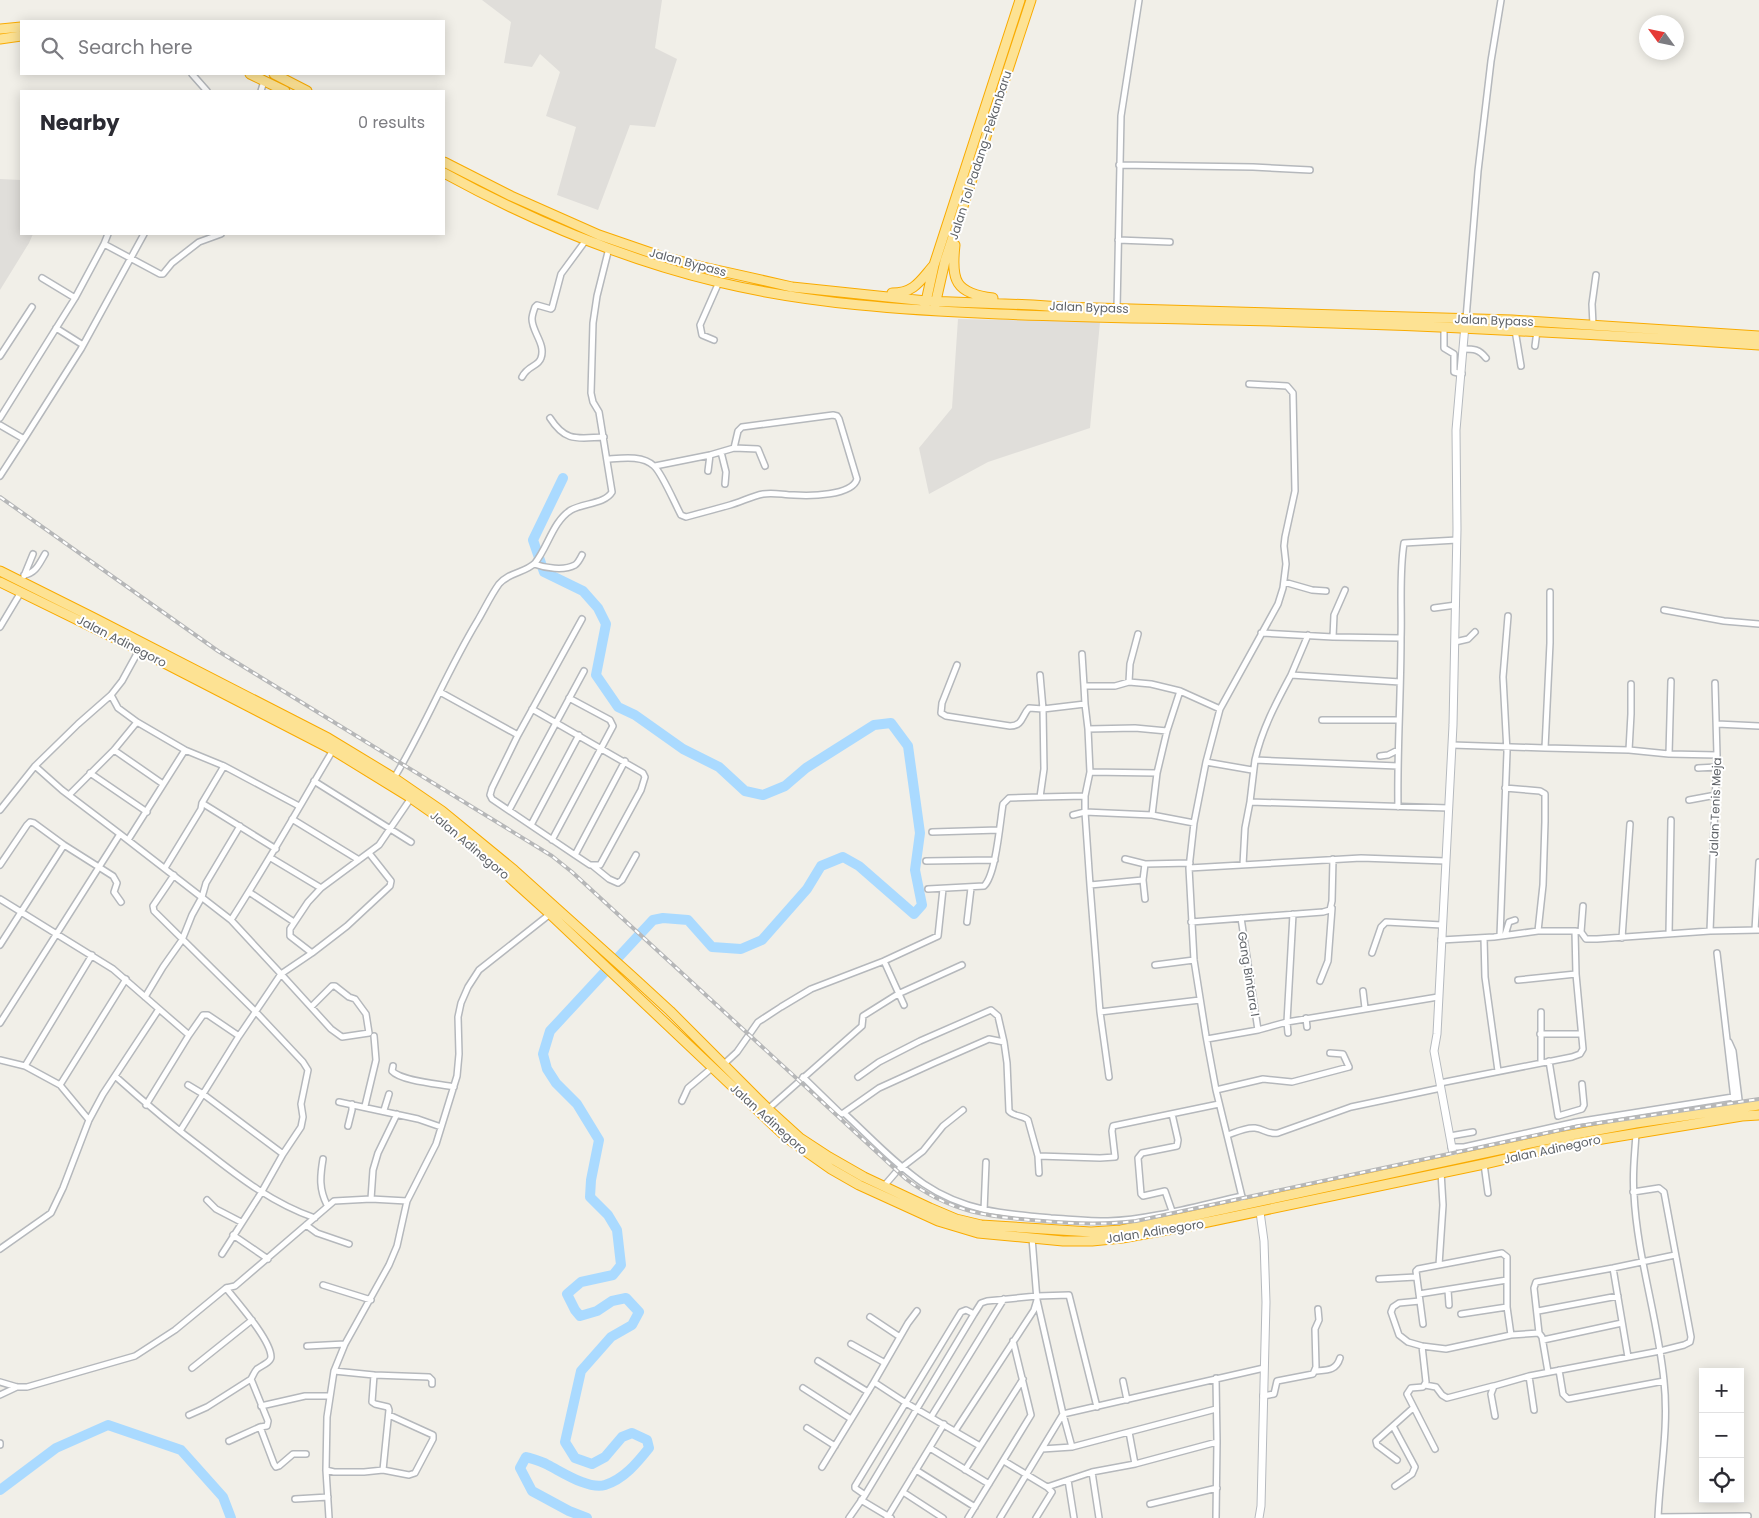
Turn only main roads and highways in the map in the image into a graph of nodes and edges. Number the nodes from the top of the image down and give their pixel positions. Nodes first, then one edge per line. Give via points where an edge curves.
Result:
1 (1020, 0) edge
2 (1031, 0) edge
3 (20, 27) edge
4 (1, 34) edge
5 (20, 36) edge
6 (252, 75) edge
7 (276, 75) edge
8 (283, 90) edge
9 (306, 90) edge
10 (445, 163) edge
11 (445, 174) edge
12 (956, 227) junction
13 (934, 265) junction
14 (850, 293) junction
15 (931, 301) junction
16 (1033, 305) junction
17 (929, 311) junction
18 (1171, 314) junction
19 (1465, 323) junction
20 (1759, 336) edge
21 (1759, 345) edge
22 (0, 571) edge
23 (0, 582) edge
24 (93, 622) junction
25 (511, 873) junction
26 (737, 1085) junction
27 (750, 1098) junction
28 (1759, 1106) edge
29 (1759, 1115) edge
30 (1183, 1223) junction
31 (1167, 1226) junction

1 - 13 highway, Jalan Tol Padang–Pekanbaru
2 - 12 highway, Jalan Tol Padang–Pekanbaru
3 - 4 highway
4 - 5 highway
6 - 8 highway
7 - 9 highway
10 - 14 highway, Jalan Bypass via 570,222 660,256 792,287
11 - 17 highway, Jalan Bypass via 494,199 608,248 719,282 800,297
12 - 15 highway, Jalan Tol Padang–Pekanbaru
12 - 16 highway via 952,267 964,290 976,296
13 - 14 highway via 916,286 906,292
13 - 15 highway, Jalan Tol Padang–Pekanbaru
14 - 15 highway, Jalan Bypass
15 - 16 highway, Jalan Bypass
15 - 17 highway, Jalan Tol Padang–Pekanbaru
16 - 18 highway, Jalan Bypass
17 - 18 highway, Jalan Bypass
18 - 19 highway, Jalan Bypass
18 - 19 highway, Jalan Bypass via 1444,327
19 - 20 highway, Jalan Bypass via 1593,325
19 - 21 highway, Jalan Bypass via 1515,330
22 - 24 highway, Jalan Adinegoro via 23,578
23 - 24 highway, Jalan Adinegoro
24 - 25 highway, Jalan Adinegoro via 139,650 333,750 411,798
24 - 25 highway, Jalan Adinegoro via 328,738 442,811
25 - 26 highway, Jalan Adinegoro via 593,955 713,1067
25 - 26 highway, Jalan Adinegoro via 601,947 670,1011 724,1064
26 - 27 highway
27 - 31 highway via 829,1157 956,1219 981,1225 1091,1232
27 - 31 highway, Jalan Adinegoro via 787,1138 809,1155 859,1185 938,1221 978,1233 1092,1241 1122,1238
28 - 30 highway via 1559,1137 1243,1200
29 - 30 highway, Jalan Adinegoro via 1566,1145 1260,1212
30 - 31 highway

